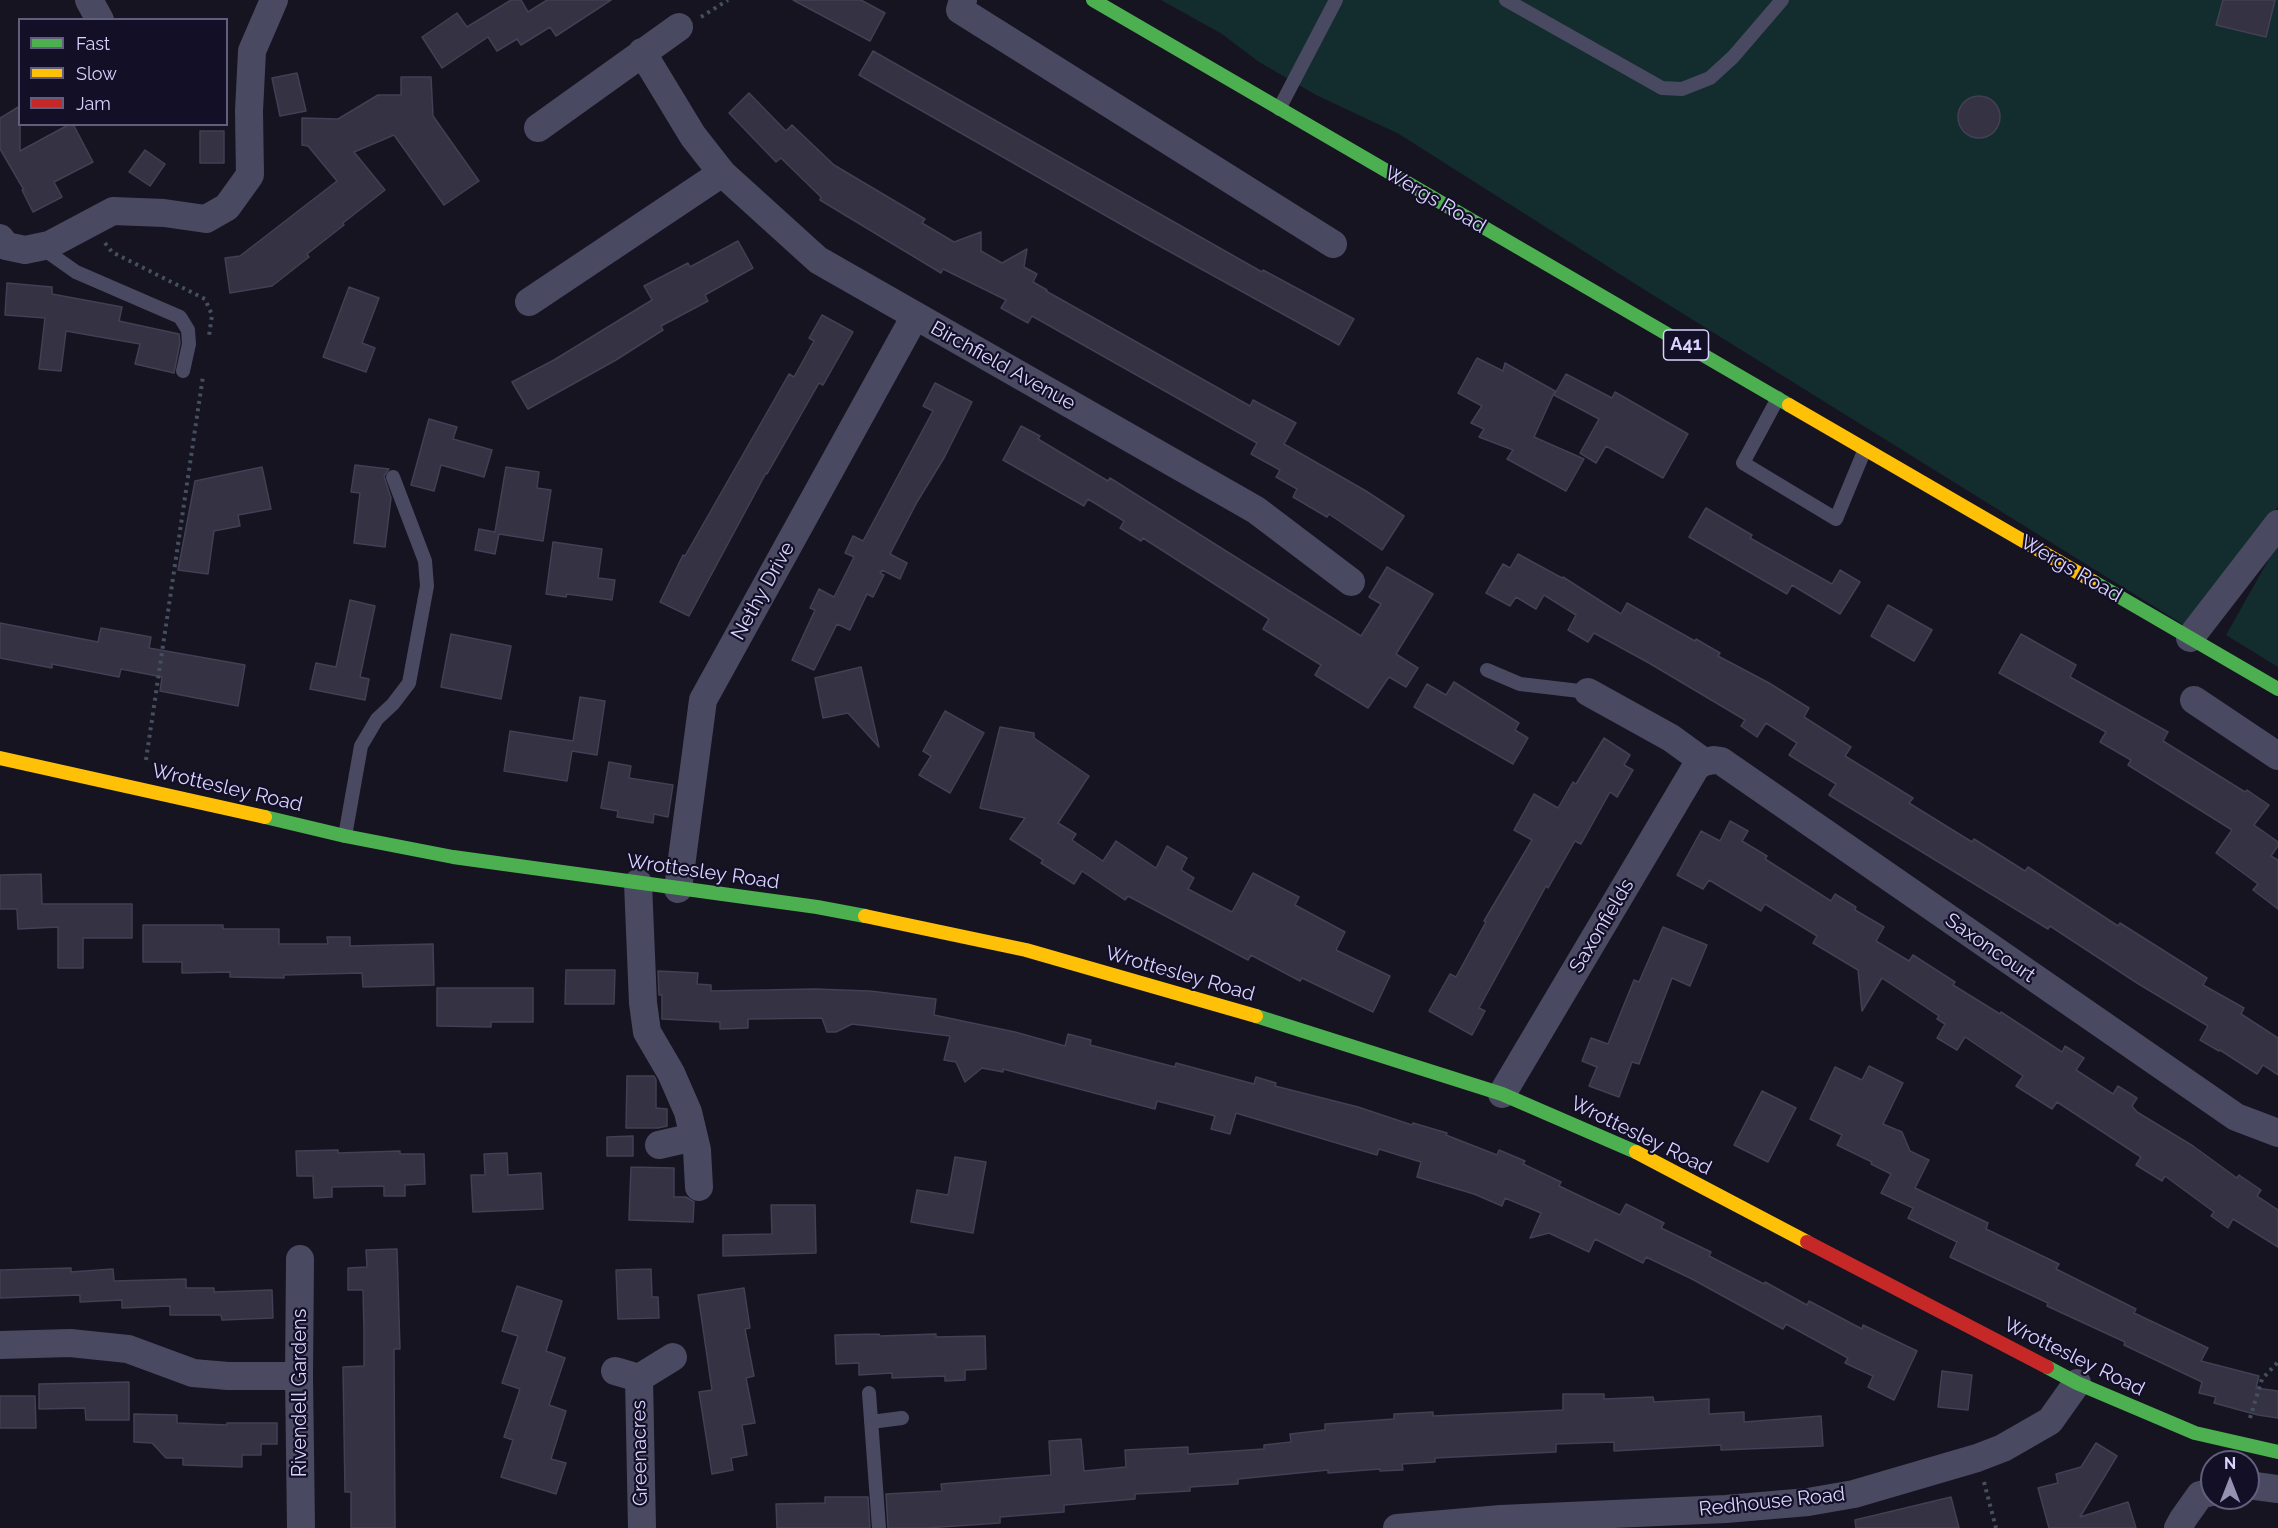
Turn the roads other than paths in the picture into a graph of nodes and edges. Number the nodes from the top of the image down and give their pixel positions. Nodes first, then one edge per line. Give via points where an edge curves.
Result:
1 (89, 0) edge
2 (274, 0) edge
3 (963, 0) edge
4 (1093, 0) edge
5 (1336, 0) edge
6 (1506, 0) edge
7 (1782, 0) edge
8 (99, 18) edge
9 (679, 27) dead end
10 (642, 52) junction
11 (238, 109) edge
12 (1279, 109) junction
13 (538, 128) dead end
14 (722, 173) junction
15 (2, 244) edge
16 (1333, 244) dead end
17 (40, 247) junction
18 (529, 302) dead end
19 (915, 316) junction
20 (183, 371) dead end
21 (1778, 398) junction
22 (1865, 449) junction
23 (393, 477) dead end
24 (2278, 524) edge
25 (1351, 582) dead end
26 (2190, 638) junction
27 (1487, 670) dead end
28 (2278, 689) edge
29 (1588, 692) joint
30 (2194, 700) dead end
31 (2278, 756) edge
32 (0, 758) edge
33 (1704, 762) junction
34 (345, 836) junction
35 (638, 883) junction
36 (678, 889) junction
37 (1502, 1094) junction
38 (2278, 1133) edge
39 (694, 1137) junction
40 (659, 1145) dead end
41 (699, 1187) dead end
42 (300, 1258) dead end
43 (0, 1346) edge
44 (673, 1357) dead end
45 (299, 1376) junction
46 (2078, 1383) junction
47 (869, 1393) dead end
48 (902, 1418) dead end
49 (872, 1422) junction
50 (2278, 1452) edge
51 (2260, 1487) edge
52 (2278, 1489) edge
53 (2200, 1496) edge
54 (1603, 1521) edge
55 (301, 1528) edge
56 (642, 1528) edge
57 (879, 1528) edge
58 (1396, 1528) edge
59 (2178, 1528) edge

1 - 8 street
2 - 11 street via 252,51
3 - 16 street via 960,9
4 - 12 main road, Wergs Road / A41
5 - 12 lane
6 - 7 lane via 1662,88 1682,89 1710,78
9 - 10 street
10 - 13 street
10 - 14 street, Birchfield Avenue via 693,136
11 - 17 street via 250,175 227,207 206,219 113,211
12 - 21 main road, Wergs Road / A41
14 - 18 street
14 - 19 street, Birchfield Avenue via 818,260
15 - 17 street via 25,250
17 - 20 lane via 76,272 180,317 188,330 189,344
19 - 25 street, Birchfield Avenue via 1256,510
19 - 36 street, Nethy Drive via 703,700
21 - 22 main road, Wergs Road / A41
21 - 22 lane via 1743,463 1836,519
22 - 26 main road, Wergs Road / A41
23 - 34 lane via 425,561 427,586 409,683 377,719 361,746
24 - 26 street
26 - 28 main road, Wergs Road / A41
27 - 29 lane via 1520,684
29 - 33 street via 1671,738
30 - 31 street
32 - 34 main road, Wrottesley Road
33 - 37 street, Saxonfields via 1696,767
33 - 38 street, Saxoncourt via 1721,761 2236,1117
34 - 35 main road, Wrottesley Road via 476,861
35 - 36 main road, Wrottesley Road
35 - 39 street via 647,1032 671,1073
36 - 37 main road, Wrottesley Road via 817,907 1026,950 1267,1019
37 - 46 main road, Wrottesley Road via 1629,1148
39 - 40 street
39 - 41 street
42 - 45 street, Rivendell Gardens
43 - 45 street via 70,1343 128,1349 194,1373
44 - 56 street, Greenacres via 627,1374
45 - 55 street, Rivendell Gardens
46 - 50 main road, Wrottesley Road via 2195,1433
46 - 54 street, Redhouse Road via 2050,1421 2003,1448 1854,1494 1808,1502
47 - 49 lane
48 - 49 lane
49 - 57 lane
51 - 52 street
53 - 59 street
54 - 58 street, Redhouse Road via 1501,1519

